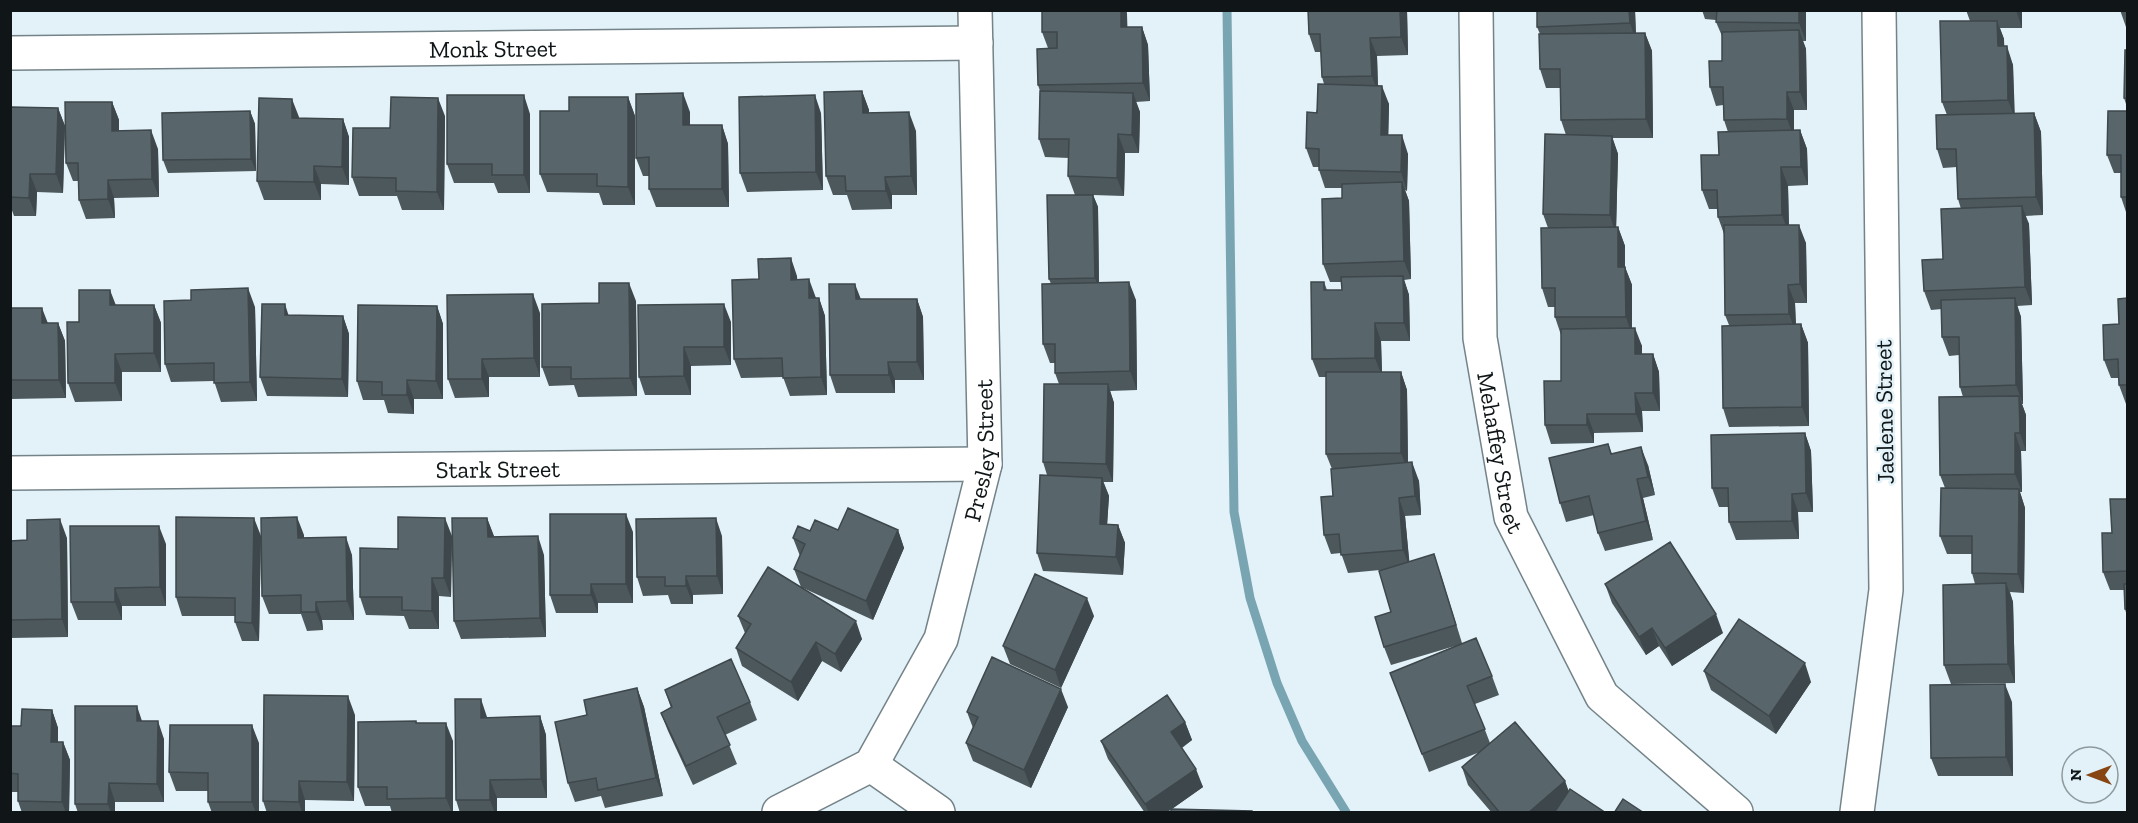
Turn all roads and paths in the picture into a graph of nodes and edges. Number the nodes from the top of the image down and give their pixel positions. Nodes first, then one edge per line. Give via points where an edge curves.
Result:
1 (975, 10) edge
2 (1476, 10) edge
3 (1879, 10) edge
4 (976, 43) junction
5 (10, 53) edge
6 (985, 464) junction
7 (10, 473) edge
8 (871, 765) junction
9 (779, 813) edge
10 (938, 813) edge
11 (1736, 813) edge
12 (1857, 813) edge

1 - 4 street, Presley Street
2 - 11 street, Mehaffey Street via 1480,338 1512,517 1602,696
3 - 12 street, Jaelene Street via 1886,590
4 - 5 street, Monk Street
4 - 6 street, Presley Street
6 - 7 street, Stark Street
6 - 8 street, Presley Street via 941,639
8 - 9 street
8 - 10 street

